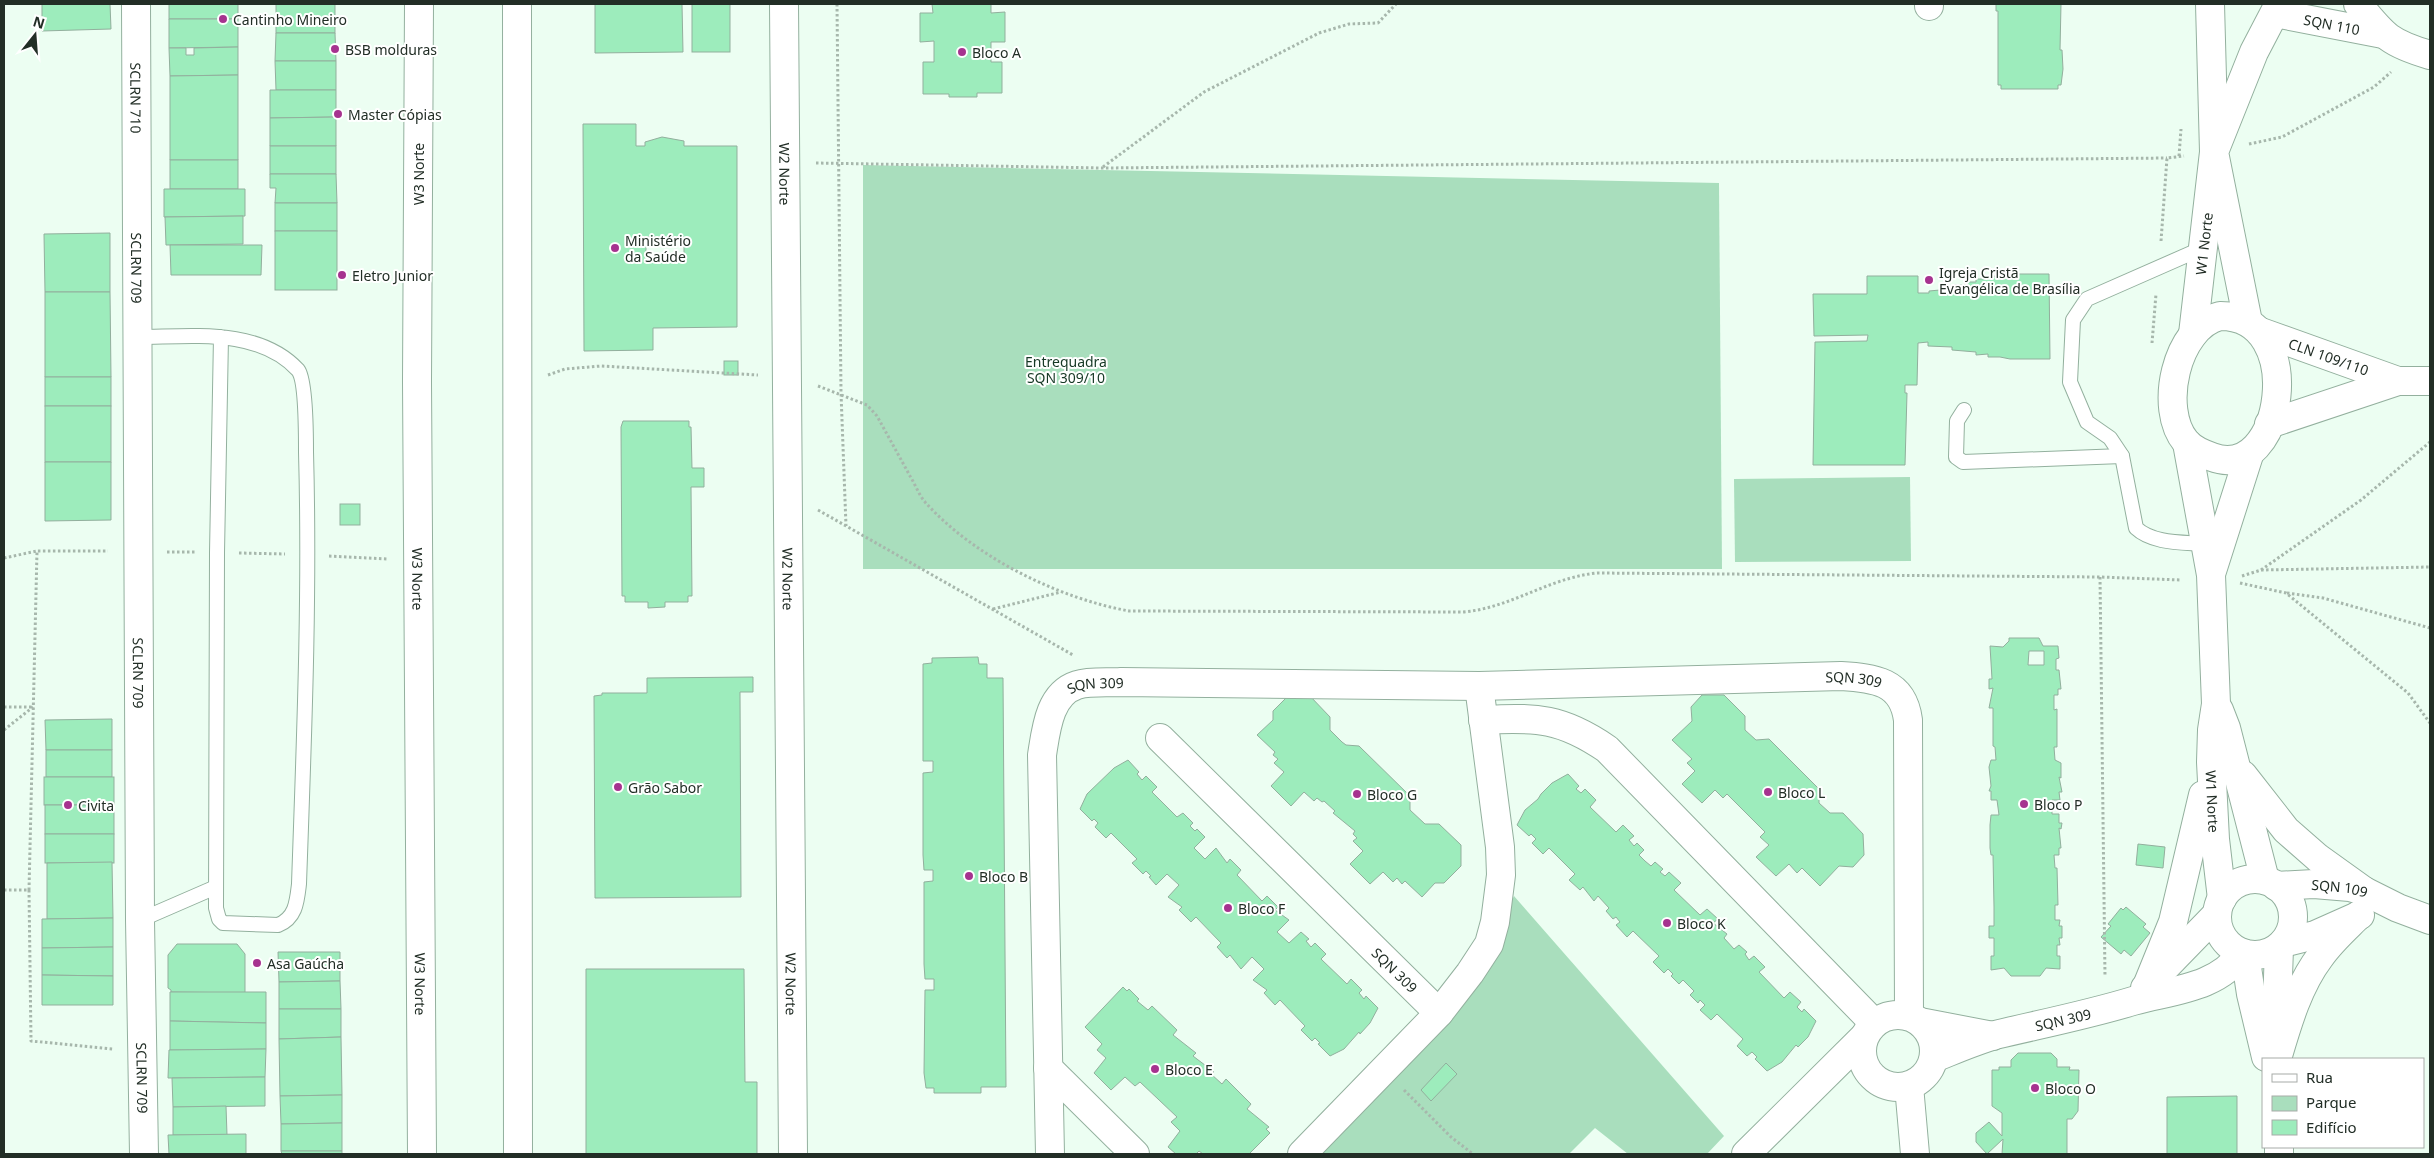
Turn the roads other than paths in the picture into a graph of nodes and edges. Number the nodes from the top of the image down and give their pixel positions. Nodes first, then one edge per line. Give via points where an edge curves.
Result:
1 (136, 4) edge
2 (419, 4) edge
3 (517, 4) edge
4 (784, 4) edge
5 (2210, 4) edge
6 (2358, 4) edge
7 (2269, 7) edge
8 (2383, 34) junction
9 (2430, 55) edge
10 (2214, 152) junction
11 (136, 192) joint
12 (2202, 248) junction
13 (2254, 327) junction
14 (2193, 334) junction
15 (137, 337) junction
16 (221, 337) junction
17 (2398, 381) junction
18 (2430, 381) edge
19 (1964, 410) dead end
20 (2269, 424) junction
21 (2187, 443) junction
22 (2249, 455) junction
23 (2122, 456) junction
24 (2205, 544) junction
25 (2211, 578) junction
26 (1479, 686) junction
27 (1484, 720) junction
28 (1160, 738) dead end
29 (2224, 765) junction
30 (2270, 883) junction
31 (216, 888) junction
32 (2362, 903) junction
33 (2219, 906) junction
34 (140, 920) junction
35 (2430, 920) edge
36 (2281, 946) junction
37 (2243, 953) junction
38 (2140, 993) junction
39 (1438, 1013) junction
40 (1915, 1019) junction
41 (1869, 1030) junction
42 (1993, 1036) junction
43 (1934, 1058) junction
44 (2267, 1058) edge
45 (2277, 1058) edge
46 (2277, 1058) edge
47 (1048, 1068) junction
48 (1867, 1070) junction
49 (1812, 1086) junction
50 (1909, 1086) junction
51 (144, 1154) edge
52 (422, 1154) edge
53 (518, 1154) edge
54 (793, 1154) edge
55 (1050, 1154) edge
56 (1135, 1154) edge
57 (1302, 1154) edge
58 (1746, 1154) edge
59 (1916, 1154) edge

1 - 11 street, SCLRN 710
2 - 52 street, W3 Norte via 416,382
3 - 53 street
4 - 54 street, W2 Norte
5 - 10 street, W1 Norte
6 - 8 street, SQN 110
7 - 8 street, SQN 110
7 - 10 street, W1 Norte
8 - 9 street, SQN 110 via 2405,48
10 - 12 street, W1 Norte
10 - 13 street, W1 Norte
11 - 15 street, SCLRN 709
12 - 14 street, W1 Norte
12 - 23 lane via 2088,298 2073,320 2070,382 2088,422 2110,438
13 - 14 street via 2231,316 2220,316 2211,318
13 - 17 street, CLN 109/110
13 - 20 street via 2272,352 2278,385
14 - 21 street via 2181,354 2173,404 2177,428
15 - 16 lane
15 - 34 street, SCLRN 709
16 - 31 lane
16 - 31 lane via 265,346 300,372 304,402 309,554 300,865 296,904 292,916 278,925 223,923 218,915
17 - 18 street, CLN 109/110
17 - 20 street, CLN 109/110
19 - 23 lane via 1957,421 1956,458 1963,462
20 - 22 street via 2261,443
21 - 22 street via 2200,453 2220,460 2235,460
21 - 24 street, W1 Norte
22 - 25 street, W1 Norte
23 - 24 lane via 2136,528 2145,535 2170,542
24 - 25 street, W1 Norte
25 - 29 street, W1 Norte via 2216,704 2226,728
26 - 27 street
26 - 40 street, SQN 309 via 1841,676 1862,677 1890,687 1901,695 1908,720
26 - 47 street, SQN 309 via 1121,682 1077,685 1058,698 1048,722 1042,755
27 - 39 street via 1500,847 1496,922 1489,944
27 - 41 street via 1514,718 1565,724 1606,749
28 - 39 street, SQN 309
29 - 30 street, W1 Norte
29 - 32 street
29 - 33 street, W1 Norte via 2215,839
29 - 38 street via 2173,922
30 - 32 street, SQN 109 via 2314,884
30 - 33 street via 2256,878 2245,880 2231,888
30 - 36 street via 2285,895 2291,907 2290,932
31 - 34 lane
32 - 35 street, SQN 109 via 2398,908
32 - 36 street, SQN 109 via 2315,935
32 - 45 street via 2313,967 2289,1021
33 - 37 street via 2219,929 2225,940
33 - 38 street, SQN 309
34 - 51 street, SCLRN 709
36 - 37 street via 2258,955
36 - 46 street
37 - 38 street, SQN 309 via 2225,971 2203,982
37 - 44 street
38 - 42 street, SQN 309 via 2105,1010
39 - 57 street
40 - 41 street via 1896,1014 1884,1017
40 - 42 street, SQN 309
40 - 43 street via 1932,1038
41 - 48 street via 1862,1054
41 - 49 street
42 - 43 street, SQN 309
43 - 50 street via 1929,1070
47 - 55 street, SQN 309
47 - 56 street
48 - 49 street
48 - 50 street via 1885,1084
49 - 58 street
50 - 59 street

